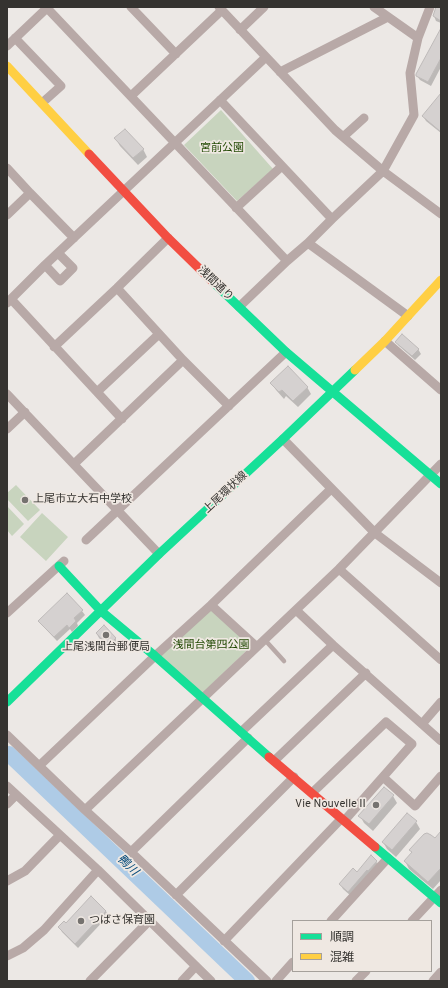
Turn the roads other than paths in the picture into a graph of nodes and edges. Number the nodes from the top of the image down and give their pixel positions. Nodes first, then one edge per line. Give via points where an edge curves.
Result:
1 (130, 7) edge
2 (264, 7) edge
3 (374, 7) edge
4 (430, 7) edge
5 (48, 8) edge
6 (221, 9) edge
7 (388, 17) junction
8 (240, 30) junction
9 (16, 38) junction
10 (418, 38) junction
11 (7, 46) edge
12 (176, 54) junction
13 (266, 56) junction
14 (7, 66) edge
15 (280, 72) junction
16 (131, 96) junction
17 (220, 100) junction
18 (42, 103) junction
19 (364, 118) dead end
20 (344, 137) junction
21 (175, 143) junction
22 (282, 166) junction
23 (7, 168) edge
24 (383, 171) junction
25 (124, 191) junction
26 (30, 193) junction
27 (236, 208) junction
28 (441, 214) edge
29 (7, 215) edge
30 (332, 219) junction
31 (74, 238) junction
32 (168, 238) junction
33 (308, 243) junction
34 (58, 253) junction
35 (287, 261) junction
36 (45, 265) junction
37 (441, 280) edge
38 (117, 288) junction
39 (9, 301) edge
40 (239, 307) junction
41 (408, 316) junction
42 (159, 334) junction
43 (385, 341) junction
44 (54, 347) junction
45 (286, 352) junction
46 (183, 360) junction
47 (440, 388) edge
48 (97, 392) junction
49 (332, 392) junction
50 (7, 394) edge
51 (229, 406) junction
52 (25, 412) junction
53 (122, 419) junction
54 (7, 429) edge
55 (283, 439) junction
56 (74, 464) junction
57 (441, 464) edge
58 (431, 475) junction
59 (441, 484) edge
60 (331, 489) junction
61 (118, 510) junction
62 (374, 533) junction
63 (86, 540) dead end
64 (159, 554) junction
65 (339, 569) junction
66 (441, 583) edge
67 (211, 605) junction
68 (296, 610) junction
69 (101, 611) junction
70 (7, 614) edge
71 (265, 640) junction
72 (333, 645) junction
73 (258, 647) junction
74 (155, 656) junction
75 (441, 660) edge
76 (284, 661) dead end
77 (366, 673) junction
78 (203, 698) junction
79 (7, 702) edge
80 (441, 702) edge
81 (422, 724) junction
82 (7, 735) edge
83 (244, 735) junction
84 (441, 741) edge
85 (274, 761) junction
86 (39, 766) junction
87 (441, 776) edge
88 (294, 778) junction
89 (383, 778) junction
90 (7, 786) edge
91 (312, 793) junction
92 (16, 795) junction
93 (7, 804) edge
94 (85, 810) junction
95 (343, 820) junction
96 (60, 835) junction
97 (131, 852) junction
98 (388, 858) junction
99 (98, 870) junction
100 (7, 881) edge
101 (441, 890) edge
102 (176, 894) junction
103 (438, 900) edge
104 (332, 920) edge
105 (413, 920) edge
106 (149, 921) junction
107 (224, 941) junction
108 (7, 956) edge
109 (292, 963) edge
110 (196, 966) junction
111 (365, 972) edge
112 (441, 972) edge
113 (90, 981) edge
114 (182, 981) edge
115 (211, 981) edge
116 (267, 981) edge
117 (276, 981) edge
118 (356, 981) edge
119 (433, 981) edge

1 - 12 street
2 - 8 street
3 - 7 street
4 - 10 street
5 - 9 street
5 - 16 street
6 - 8 street
6 - 12 street
7 - 10 street
7 - 15 street
8 - 13 street
9 - 11 street
9 - 18 street via 61,86
10 - 24 street via 410,73 414,115
12 - 16 street
13 - 15 street
13 - 17 street
14 - 18 street, 浅間通り
15 - 20 street via 334,130
16 - 21 street
17 - 21 street
17 - 22 street
18 - 25 street, 浅間通り
19 - 20 street
20 - 24 street
21 - 25 street
21 - 27 street
22 - 27 street
22 - 30 street
23 - 26 street
24 - 28 street
24 - 30 street
25 - 31 street
25 - 32 street, 浅間通り
26 - 29 street
26 - 31 street
27 - 35 street
30 - 33 street
31 - 34 street
32 - 38 street
32 - 40 street, 浅間通り
33 - 35 street
33 - 41 street
34 - 36 street
34 - 36 street via 73,268 60,280
35 - 40 street
36 - 39 street
37 - 41 street, 上尾環状線
38 - 42 street
38 - 44 street
39 - 44 street
40 - 45 street, 浅間通り
41 - 43 street, 上尾環状線
42 - 46 street
42 - 48 street
43 - 47 street
43 - 49 street, 上尾環状線
44 - 48 street
45 - 49 street, 浅間通り
45 - 51 street
46 - 51 street
46 - 53 street
48 - 53 street
49 - 55 street, 上尾環状線
49 - 58 street, 浅間通り
50 - 52 street
51 - 61 street
52 - 54 street
52 - 56 street
53 - 56 street
55 - 60 street
55 - 64 street, 上尾環状線
56 - 61 street
57 - 58 street
58 - 59 street, 浅間通り
58 - 62 street
60 - 62 street
60 - 67 street
61 - 63 street
61 - 64 street
62 - 65 street
62 - 66 street
64 - 69 street, 上尾環状線
65 - 68 street
65 - 75 street
67 - 73 street
67 - 74 street
68 - 71 street
68 - 72 street
69 - 70 street via 62,564
69 - 74 street
69 - 79 street, 上尾環状線
71 - 73 street
71 - 76 lane
72 - 77 street
72 - 83 street
73 - 78 street
74 - 78 street
74 - 86 street
77 - 81 street
77 - 85 street
78 - 83 street
78 - 94 street
80 - 81 street
81 - 84 street
82 - 86 street
83 - 85 street
83 - 97 street
85 - 88 street
86 - 94 street
87 - 89 street via 415,806
88 - 91 street
88 - 102 street
89 - 91 street via 412,744 386,722
89 - 95 street
90 - 92 street
91 - 95 street
92 - 93 street
92 - 96 street
94 - 97 street
95 - 98 street
95 - 107 street
96 - 99 street
96 - 100 street via 25,871
97 - 102 street
98 - 103 street
98 - 104 street
99 - 106 street
99 - 108 street via 44,930 23,948
101 - 103 street
102 - 107 street
103 - 105 street
106 - 110 street
106 - 113 street
107 - 116 street
109 - 117 street
110 - 114 street
110 - 115 street
111 - 118 street
112 - 119 street

